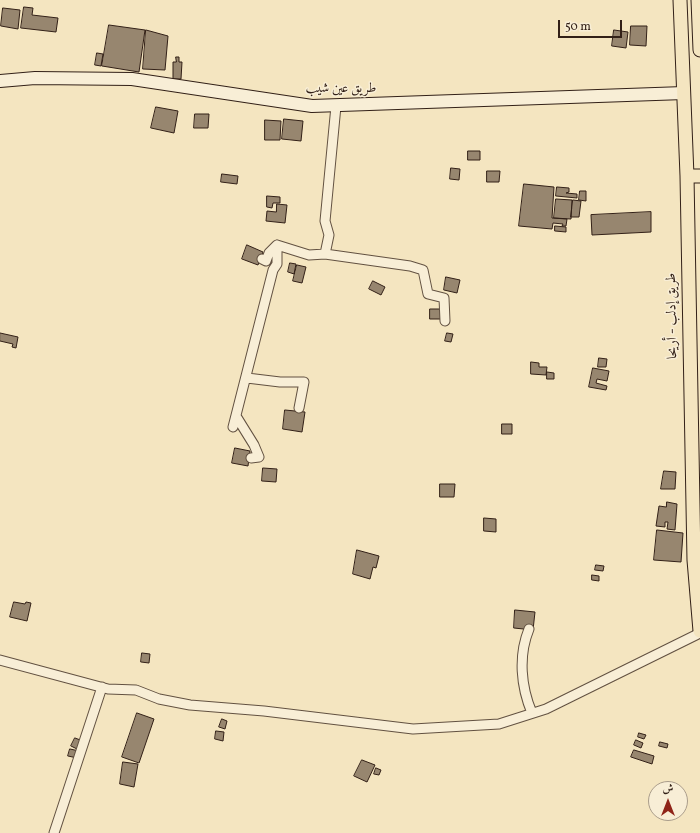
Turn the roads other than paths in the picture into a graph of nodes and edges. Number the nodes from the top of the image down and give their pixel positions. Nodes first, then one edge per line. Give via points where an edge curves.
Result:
1 (680, 0) edge
2 (698, 0) edge
3 (700, 50) edge
4 (0, 81) edge
5 (684, 93) junction
6 (336, 106) junction
7 (686, 176) junction
8 (700, 176) edge
9 (277, 245) junction
10 (325, 254) junction
11 (262, 259) dead end
12 (445, 321) dead end
13 (247, 378) junction
14 (299, 408) dead end
15 (236, 416) junction
16 (233, 427) dead end
17 (251, 458) dead end
18 (529, 629) dead end
19 (700, 632) edge
20 (0, 660) edge
21 (102, 687) junction
22 (532, 713) junction
23 (54, 833) edge

1 - 5 main road, طريق إدلب - أريحا
2 - 3 main road
4 - 6 main road, طريق عين شيب via 35,78 132,78 312,106
5 - 6 main road, طريق عين شيب
5 - 7 main road, طريق إدلب - أريحا
6 - 10 street via 325,221 329,235
7 - 8 main road
7 - 19 main road, طريق إدلب - أريحا via 694,560
9 - 10 street via 309,255
9 - 11 street via 269,252 266,261
9 - 13 street via 277,264 273,270
10 - 12 street via 423,270 428,294 444,298
13 - 14 street via 304,382
13 - 15 street
15 - 16 street
15 - 17 street via 259,457
18 - 22 street via 522,652 524,688
19 - 22 street via 576,695
20 - 21 street
21 - 22 street via 136,690 159,700 190,705 413,729 499,724
21 - 23 street

